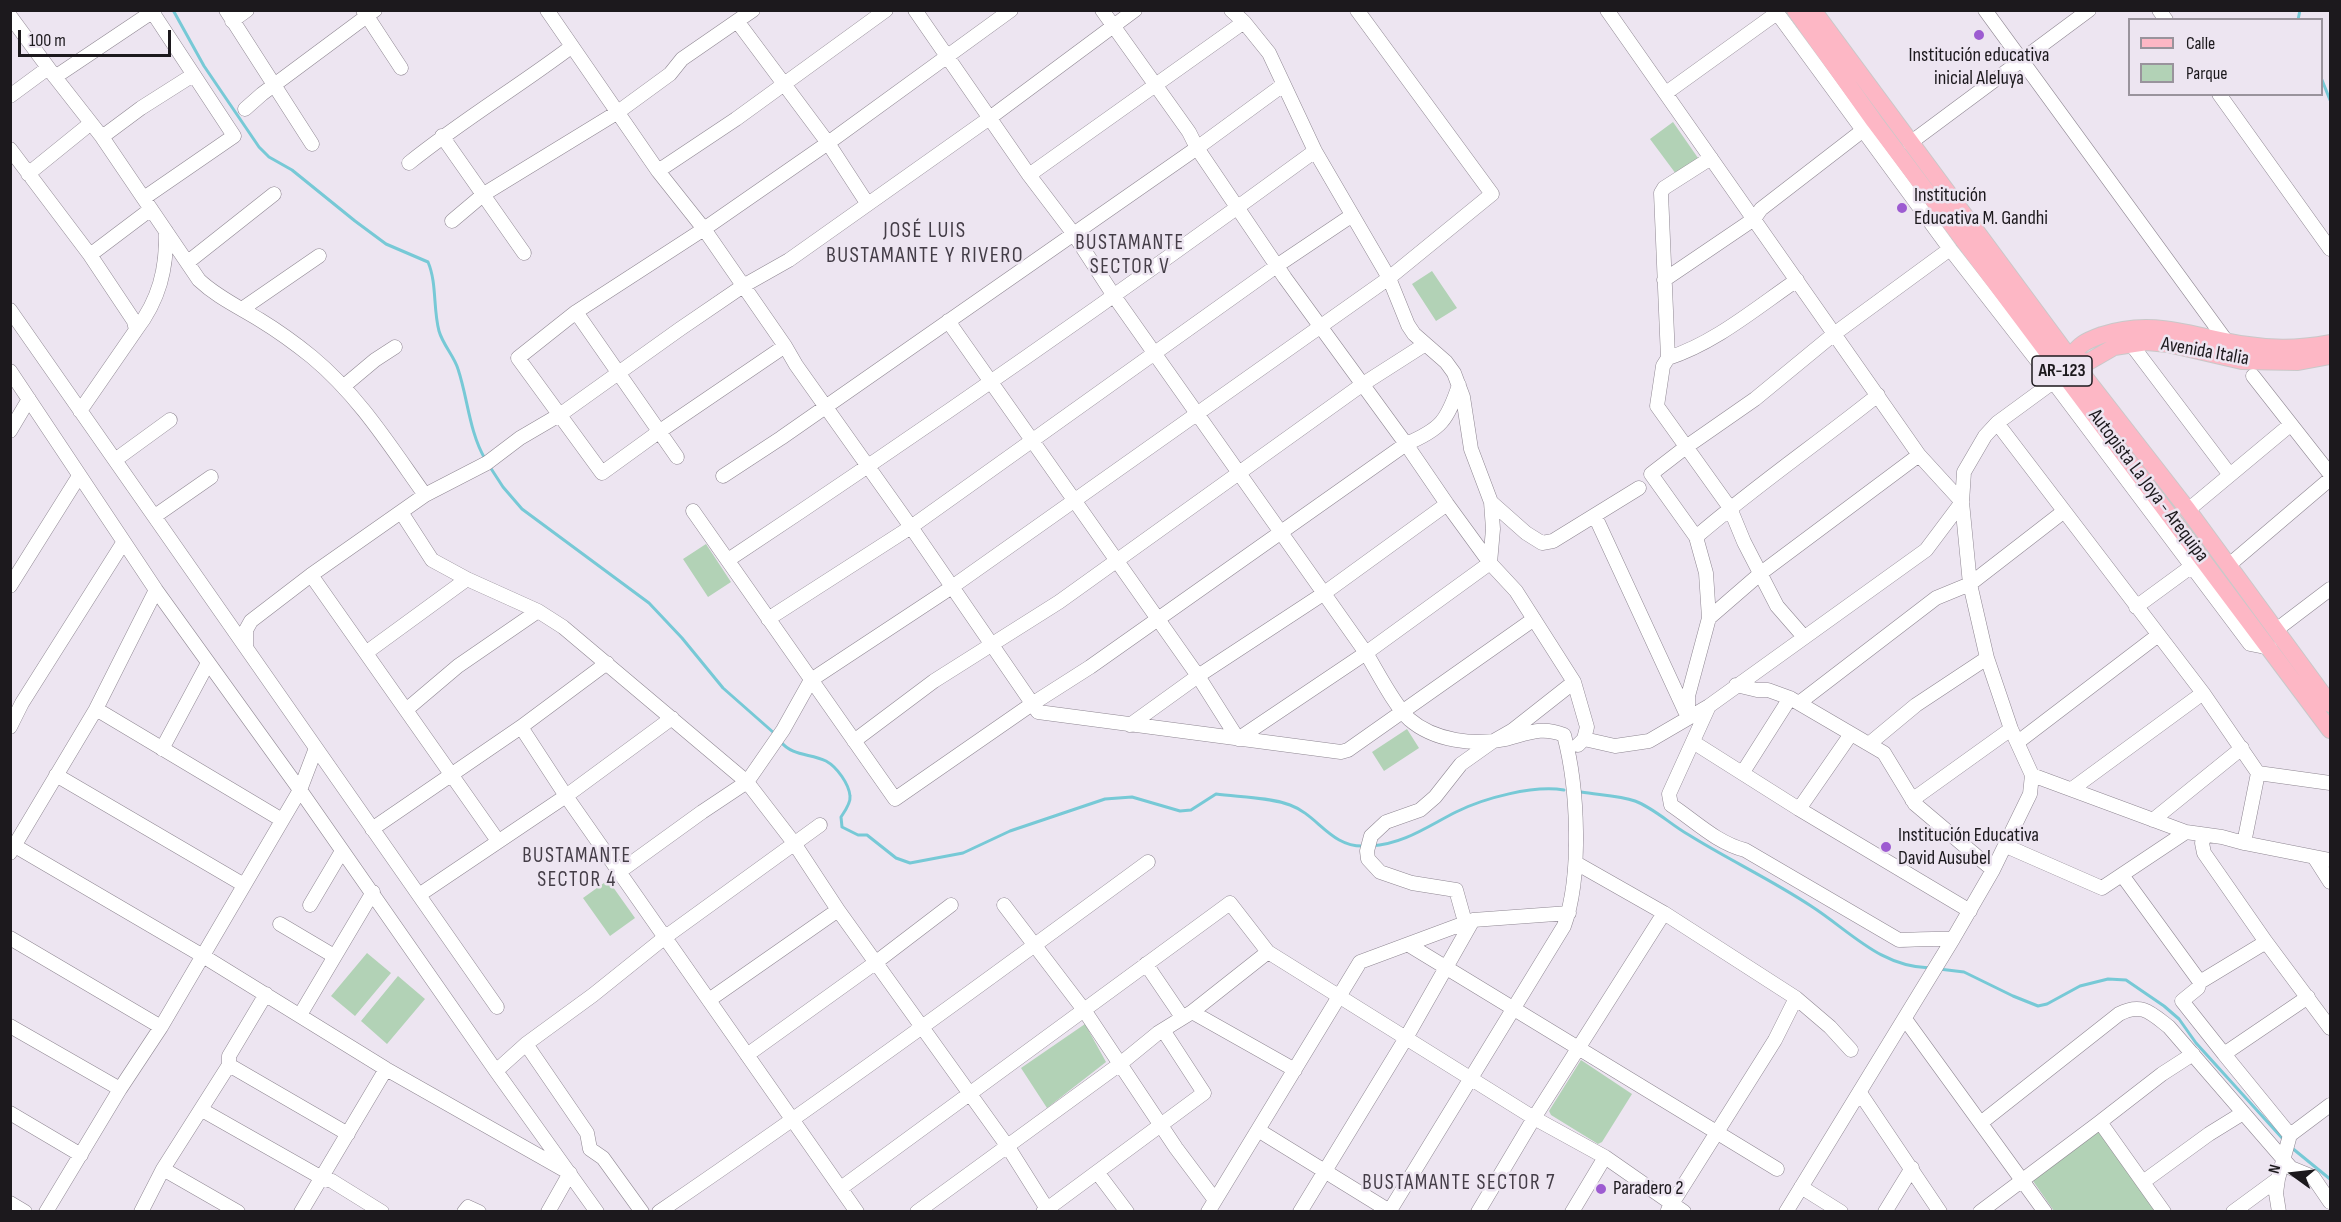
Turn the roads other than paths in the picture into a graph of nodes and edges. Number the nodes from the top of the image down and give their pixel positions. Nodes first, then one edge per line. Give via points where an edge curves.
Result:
1 (247, 10) edge
2 (547, 10) edge
3 (753, 10) edge
4 (886, 10) edge
5 (915, 10) edge
6 (1011, 10) edge
7 (1102, 10) edge
8 (1135, 10) edge
9 (1231, 10) edge
10 (1357, 10) edge
11 (1606, 10) edge
12 (1795, 10) edge
13 (1813, 10) edge
14 (1985, 10) edge
15 (2089, 10) edge
16 (154, 12) edge
17 (368, 12) edge
18 (1776, 12) edge
19 (15, 15) edge
20 (229, 16) edge
21 (737, 21) junction
22 (1244, 22) junction
23 (1114, 27) junction
24 (572, 47) junction
25 (947, 57) junction
26 (2022, 61) junction
27 (401, 68) dead end
28 (52, 73) junction
29 (193, 75) junction
30 (783, 84) junction
31 (1283, 85) junction
32 (273, 86) junction
33 (1156, 86) junction
34 (1666, 93) junction
35 (10, 96) edge
36 (2221, 96) edge
37 (245, 110) dead end
38 (618, 112) junction
39 (991, 117) junction
40 (91, 123) junction
41 (1862, 131) junction
42 (442, 136) junction
43 (102, 137) junction
44 (828, 143) junction
45 (1910, 143) junction
46 (312, 144) dead end
47 (1197, 148) junction
48 (10, 149) edge
49 (1315, 151) junction
50 (1711, 158) junction
51 (409, 163) dead end
52 (658, 171) junction
53 (28, 174) junction
54 (1029, 175) junction
55 (274, 194) dead end
56 (483, 194) junction
57 (867, 203) junction
58 (148, 204) junction
59 (1238, 207) junction
60 (1351, 216) junction
61 (1754, 219) junction
62 (452, 220) dead end
63 (704, 229) junction
64 (166, 231) junction
65 (1073, 233) junction
66 (1950, 249) junction
67 (2331, 249) edge
68 (524, 253) dead end
69 (90, 255) junction
70 (319, 255) dead end
71 (188, 262) junction
72 (1278, 265) junction
73 (1389, 278) junction
74 (1664, 279) junction
75 (1797, 280) junction
76 (743, 286) junction
77 (1114, 296) junction
78 (242, 309) junction
79 (10, 310) edge
80 (576, 312) junction
81 (948, 321) junction
82 (1319, 326) junction
83 (136, 330) junction
84 (1834, 334) junction
85 (2227, 342) junction
86 (2331, 343) edge
87 (2131, 344) junction
88 (1424, 345) junction
89 (785, 346) junction
90 (395, 347) dead end
91 (1156, 354) junction
92 (2331, 356) edge
93 (1668, 358) junction
94 (2242, 361) junction
95 (2056, 369) junction
96 (10, 371) edge
97 (620, 373) junction
98 (2253, 376) dead end
99 (991, 381) junction
100 (1363, 384) junction
101 (1459, 385) junction
102 (344, 386) junction
103 (1878, 396) junction
104 (29, 399) junction
105 (825, 405) junction
106 (80, 411) junction
107 (561, 414) junction
108 (1197, 414) junction
109 (170, 420) dead end
110 (1997, 423) junction
111 (2290, 424) junction
112 (10, 431) edge
113 (660, 431) junction
114 (1033, 440) junction
115 (1406, 444) junction
116 (1686, 447) junction
117 (1919, 455) junction
118 (677, 457) dead end
119 (116, 460) junction
120 (868, 467) junction
121 (1239, 474) junction
122 (2331, 474) edge
123 (2230, 475) junction
124 (79, 476) junction
125 (723, 476) dead end
126 (211, 477) dead end
127 (2331, 479) edge
128 (1639, 488) dead end
129 (425, 495) junction
130 (1075, 500) junction
131 (1491, 502) junction
132 (1962, 502) junction
133 (1447, 504) junction
134 (1730, 508) junction
135 (2188, 510) junction
136 (693, 511) dead end
137 (401, 512) junction
138 (2063, 512) junction
139 (155, 516) junction
140 (1595, 516) junction
141 (911, 527) junction
142 (1281, 534) junction
143 (1696, 537) junction
144 (123, 543) junction
145 (728, 560) junction
146 (1116, 561) junction
147 (1490, 563) junction
148 (2229, 565) junction
149 (2192, 566) junction
150 (1761, 573) junction
151 (311, 575) junction
152 (467, 579) junction
153 (1970, 584) junction
154 (10, 586) edge
155 (952, 587) junction
156 (2331, 589) edge
157 (156, 590) junction
158 (1323, 594) junction
159 (2136, 607) junction
160 (538, 611) junction
161 (1709, 618) junction
162 (1534, 619) junction
163 (768, 620) junction
164 (1158, 620) junction
165 (2276, 630) junction
166 (2157, 636) junction
167 (1804, 637) junction
168 (991, 644) junction
169 (246, 647) junction
170 (2271, 648) junction
171 (367, 652) junction
172 (1366, 653) junction
173 (1987, 658) junction
174 (208, 663) junction
175 (607, 663) junction
176 (1198, 676) junction
177 (811, 680) junction
178 (1574, 682) junction
179 (1736, 685) junction
180 (2203, 693) junction
181 (2328, 695) edge
182 (1795, 701) junction
183 (1032, 704) junction
184 (1709, 706) junction
185 (96, 709) junction
186 (406, 710) junction
187 (1403, 712) junction
188 (1688, 717) junction
189 (672, 718) junction
190 (1130, 725) junction
191 (10, 727) edge
192 (521, 727) junction
193 (2012, 729) junction
194 (2331, 730) edge
195 (1851, 734) junction
196 (1238, 739) junction
197 (1584, 739) junction
198 (854, 741) junction
199 (1492, 742) junction
200 (1693, 742) junction
201 (2018, 742) junction
202 (1869, 744) junction
203 (316, 747) junction
204 (2242, 748) junction
205 (162, 749) junction
206 (1571, 762) junction
207 (1743, 772) junction
208 (2258, 772) junction
209 (451, 774) junction
210 (56, 775) junction
211 (2032, 775) junction
212 (747, 782) junction
213 (2331, 783) edge
214 (2072, 789) junction
215 (300, 790) junction
216 (566, 796) junction
217 (1912, 800) junction
218 (1799, 809) junction
219 (282, 820) junction
220 (2153, 820) junction
221 (819, 825) dead end
222 (372, 829) junction
223 (2186, 832) junction
224 (2205, 836) junction
225 (498, 841) junction
226 (794, 843) junction
227 (2244, 843) junction
228 (2006, 846) junction
229 (13, 850) edge
230 (342, 851) junction
231 (2314, 857) junction
232 (2331, 860) edge
233 (1148, 862) dead end
234 (1576, 863) junction
235 (1993, 870) junction
236 (619, 872) junction
237 (2122, 875) junction
238 (2331, 882) edge
239 (244, 885) junction
240 (373, 892) junction
241 (419, 895) junction
242 (310, 905) dead end
243 (951, 905) dead end
244 (1004, 905) dead end
245 (838, 910) junction
246 (1970, 911) junction
247 (1569, 913) junction
248 (1664, 913) junction
249 (1469, 921) junction
250 (280, 924) dead end
251 (10, 938) edge
252 (664, 938) junction
253 (1953, 939) junction
254 (2266, 942) junction
255 (1035, 945) junction
256 (1409, 945) junction
257 (1269, 952) junction
258 (203, 956) junction
259 (334, 956) junction
260 (875, 963) junction
261 (1146, 964) junction
262 (1446, 968) junction
263 (2200, 982) junction
264 (266, 994) junction
265 (1340, 997) junction
266 (2308, 997) junction
267 (1796, 998) junction
268 (709, 1000) junction
269 (496, 1007) dead end
270 (1514, 1008) junction
271 (1084, 1010) junction
272 (300, 1014) junction
273 (1187, 1015) junction
274 (1905, 1019) junction
275 (10, 1026) edge
276 (161, 1027) junction
277 (923, 1028) junction
278 (2331, 1028) edge
279 (1163, 1030) junction
280 (1406, 1038) junction
281 (526, 1044) junction
282 (1579, 1048) junction
283 (1851, 1050) dead end
284 (2193, 1054) junction
285 (2224, 1054) junction
286 (747, 1055) junction
287 (1120, 1064) junction
288 (229, 1065) junction
289 (386, 1069) junction
290 (1295, 1070) junction
291 (496, 1071) junction
292 (1469, 1078) junction
293 (120, 1089) junction
294 (969, 1094) junction
295 (1860, 1094) junction
296 (2331, 1105) edge
297 (202, 1110) junction
298 (10, 1113) edge
299 (2242, 1113) junction
300 (1534, 1118) junction
301 (794, 1120) junction
302 (1982, 1122) junction
303 (2100, 1122) junction
304 (1161, 1126) junction
305 (1258, 1130) junction
306 (1715, 1133) junction
307 (348, 1134) junction
308 (2290, 1135) junction
309 (1008, 1147) junction
310 (81, 1155) junction
311 (1605, 1157) junction
312 (2283, 1160) junction
313 (1912, 1168) junction
314 (164, 1169) junction
315 (1778, 1169) dead end
316 (1325, 1170) junction
317 (1097, 1172) junction
318 (570, 1173) junction
319 (322, 1178) junction
320 (2278, 1179) junction
321 (2024, 1181) junction
322 (2144, 1182) junction
323 (1801, 1187) junction
324 (841, 1188) junction
325 (2331, 1202) edge
326 (10, 1203) edge
327 (1211, 1206) edge
328 (1670, 1208) edge
329 (47, 1211) edge
330 (1046, 1211) edge
331 (1389, 1211) edge
332 (25, 1212) edge
333 (141, 1212) edge
334 (238, 1212) edge
335 (301, 1212) edge
336 (382, 1212) edge
337 (464, 1212) edge
338 (479, 1212) edge
339 (548, 1212) edge
340 (597, 1212) edge
341 (642, 1212) edge
342 (659, 1212) edge
343 (857, 1212) edge
344 (917, 1212) edge
345 (1127, 1212) edge
346 (1300, 1212) edge
347 (1478, 1212) edge
348 (1572, 1212) edge
349 (1684, 1212) edge
350 (1786, 1212) edge
351 (1841, 1212) edge
352 (1886, 1212) edge
353 (1940, 1212) edge
354 (1980, 1212) edge
355 (2045, 1212) edge
356 (2164, 1212) edge
357 (2233, 1212) edge
358 (2279, 1212) edge

1 - 20 street
2 - 24 street
3 - 21 street
4 - 30 street
5 - 25 street
6 - 25 street
7 - 23 street
8 - 23 street
9 - 22 street
10 - 73 street via 1492,194
11 - 34 street
12 - 95 main road, Autopista La Joya - Arequipa / AR-123
13 - 45 main road, Autopista La Joya - Arequipa / AR-123
14 - 26 street
15 - 26 street
16 - 28 street
16 - 29 street
17 - 27 street
17 - 32 street
18 - 34 street
18 - 41 street
19 - 28 street
20 - 32 street
21 - 30 street
21 - 38 street via 682,59 670,74
22 - 31 street via 1269,53
22 - 33 street
23 - 33 street
23 - 39 street
24 - 38 street
24 - 42 street
25 - 39 street
25 - 44 street
26 - 45 street
26 - 85 street
28 - 35 street
28 - 40 street
29 - 43 street
29 - 58 street via 234,136
30 - 44 street
30 - 52 street
31 - 47 street
31 - 49 street
32 - 37 street
32 - 46 street
33 - 47 street
33 - 54 street
34 - 50 street
36 - 67 street
38 - 52 street
38 - 56 street
39 - 54 street
39 - 57 street
40 - 43 street
40 - 53 street
41 - 61 street via 1761,209
41 - 66 street
42 - 51 street
42 - 56 street
43 - 58 street
44 - 57 street
44 - 63 street
45 - 95 main road, Autopista La Joya - Arequipa / AR-123
47 - 59 street
47 - 65 street
48 - 53 street
49 - 59 street
49 - 60 street
50 - 61 street
50 - 74 street via 1661,193
52 - 63 street
53 - 69 street
54 - 65 street
55 - 71 street
56 - 62 street
56 - 68 street
57 - 76 street via 789,260
58 - 64 street
58 - 69 street
59 - 72 street
59 - 77 street
60 - 72 street
60 - 73 street
61 - 74 street
61 - 75 street
63 - 76 street
63 - 80 street
64 - 71 street
64 - 83 street via 162,281 152,307
65 - 77 street
65 - 81 street
66 - 84 street
66 - 95 street
69 - 83 street via 134,321
70 - 78 street
71 - 78 street via 214,294
72 - 82 street
72 - 91 street
73 - 82 street
73 - 88 street via 1408,325
74 - 93 street
75 - 84 street
75 - 93 street via 1714,336
76 - 89 street
76 - 97 street
77 - 91 street
77 - 99 street
78 - 102 street via 296,345
79 - 106 street
80 - 97 street
80 - 107 street via 518,358
81 - 99 street
81 - 105 street
82 - 100 street
82 - 108 street
83 - 106 street
84 - 103 street
84 - 116 street via 1755,399
85 - 86 main road, Avenida Italia via 2281,347
85 - 94 street
85 - 95 main road, Avenida Italia via 2156,327 2127,329 2077,346
87 - 94 main road, Avenida Italia via 2156,342
87 - 95 main road, Avenida Italia via 2114,346 2088,362
87 - 123 street
88 - 100 street
88 - 101 street via 1446,362
89 - 105 street
89 - 113 street
90 - 102 street
91 - 108 street
91 - 114 street
92 - 94 main road, Avenida Italia via 2298,362
93 - 116 street via 1662,366 1657,406
95 - 110 street
95 - 135 main road, Autopista La Joya - Arequipa / AR-123
95 - 149 street
95 - 170 main road, Autopista La Joya - Arequipa / AR-123
96 - 104 street
97 - 107 street
97 - 113 street
98 - 111 street
99 - 114 street
99 - 120 street
100 - 115 street
100 - 121 street
101 - 115 street via 1447,417 1429,434
101 - 131 street via 1471,449
102 - 129 street
103 - 117 street
103 - 134 street
104 - 112 street
104 - 124 street
105 - 120 street
105 - 125 street
106 - 119 street
107 - 113 street via 602,473
107 - 129 street via 472,472
108 - 121 street
108 - 130 street
109 - 119 street
110 - 132 street via 1964,472
110 - 138 street
111 - 122 street
111 - 123 street
113 - 118 street
114 - 130 street
114 - 141 street
115 - 133 street
115 - 142 street
116 - 134 street
116 - 143 street via 1651,474
117 - 132 street
117 - 150 street
119 - 139 street
120 - 141 street
120 - 145 street
121 - 142 street
121 - 146 street
123 - 135 street
124 - 144 street
124 - 154 street
126 - 139 street
127 - 148 street
128 - 140 street
129 - 137 street
130 - 146 street
130 - 155 street
131 - 140 street via 1542,543 1553,541
131 - 147 street
132 - 153 street
132 - 167 street via 1926,550
133 - 147 street
133 - 158 street
134 - 143 street
134 - 150 street
135 - 148 main road, Autopista La Joya - Arequipa / AR-123
136 - 145 street
137 - 151 street
137 - 152 street via 432,560
138 - 153 street
138 - 159 street
139 - 169 street
140 - 188 street
141 - 155 street
141 - 163 street
142 - 158 street
142 - 164 street
143 - 161 street via 1706,573
144 - 157 street
144 - 191 street
145 - 163 street
146 - 164 street
146 - 168 street
147 - 162 street via 1516,591
147 - 172 street
148 - 165 main road, Autopista La Joya - Arequipa / AR-123
149 - 159 street
149 - 170 street via 2250,644
150 - 161 street
150 - 167 street via 1777,606
151 - 169 street via 252,621 246,630
151 - 171 street
152 - 160 street
152 - 171 street
153 - 173 street
153 - 182 street via 1936,598
155 - 168 street
155 - 177 street
156 - 165 street
157 - 174 street
157 - 185 street
158 - 172 street
158 - 176 street
159 - 166 street
160 - 175 street
160 - 186 street via 458,666
161 - 188 street via 1688,696
162 - 178 street
162 - 187 street
163 - 177 street
164 - 176 street
164 - 183 street
165 - 181 main road, Autopista La Joya - Arequipa / AR-123
166 - 180 street
166 - 201 street
167 - 179 street
168 - 183 street
168 - 198 street
169 - 203 street
170 - 194 main road, Autopista La Joya - Arequipa / AR-123
171 - 186 street
172 - 187 street
172 - 196 street
173 - 193 street
173 - 202 street via 1916,705
174 - 205 street
174 - 215 street
175 - 189 street
175 - 192 street
176 - 190 street
176 - 196 street
177 - 198 street
177 - 212 street
178 - 197 street via 1587,727
178 - 199 street
179 - 182 street via 1768,690
179 - 184 street
180 - 204 street
180 - 214 street
182 - 195 street
182 - 207 street
183 - 190 street via 1038,712
183 - 198 street via 895,799
184 - 188 street
184 - 200 street
185 - 205 street
185 - 210 street
186 - 209 street
187 - 196 street via 1341,752
187 - 199 street via 1436,734 1463,741
188 - 197 street via 1649,741 1615,746
189 - 212 street
189 - 216 street
190 - 196 street
192 - 209 street
192 - 216 street
193 - 201 street
193 - 217 street
195 - 202 street
195 - 218 street
197 - 206 street via 1576,747
199 - 206 street via 1549,729 1564,735
199 - 249 street via 1461,764 1420,810 1386,822 1368,843 1368,859 1380,872 1412,883 1456,890
200 - 207 street
200 - 253 street via 1669,794 1671,805 1713,836 1745,850 1899,940
201 - 211 street
202 - 217 street via 1884,753
203 - 215 street
203 - 222 street
204 - 208 street
204 - 220 street
205 - 219 street
206 - 234 street
207 - 218 street
208 - 213 street
208 - 227 street
209 - 222 street
209 - 225 street
210 - 229 street
210 - 239 street
211 - 214 street
211 - 228 street via 2030,794
212 - 226 street
212 - 236 street
214 - 220 street
215 - 219 street
215 - 230 street
216 - 225 street
216 - 236 street
217 - 235 street
218 - 246 street
219 - 239 street
220 - 223 street
221 - 226 street
222 - 241 street
223 - 224 street
223 - 237 street
224 - 227 street
224 - 254 street via 2204,853
225 - 241 street
226 - 245 street
226 - 252 street
227 - 231 street
228 - 235 street
228 - 237 street via 2102,888
229 - 258 street
230 - 240 street
230 - 242 street
231 - 232 street
231 - 238 street
233 - 255 street
234 - 247 street
234 - 248 street
235 - 246 street
236 - 252 street
237 - 263 street
239 - 258 street
240 - 259 street
240 - 291 street
241 - 269 street
243 - 260 street
244 - 255 street
245 - 260 street
245 - 268 street
246 - 253 street
247 - 249 street
247 - 270 street
248 - 267 street
248 - 282 street
249 - 256 street
249 - 262 street
250 - 259 street
251 - 276 street
252 - 268 street
252 - 281 street
253 - 274 street
254 - 263 street
254 - 266 street
255 - 271 street
255 - 277 street
256 - 262 street
256 - 265 street via 1360,962
257 - 261 street via 1230,903
257 - 265 street
257 - 273 street
258 - 264 street
258 - 276 street
259 - 272 street
260 - 277 street
260 - 286 street
261 - 271 street
261 - 273 street
262 - 270 street
262 - 280 street
263 - 285 street via 2182,1001
264 - 272 street
264 - 288 street via 229,1056
265 - 280 street
265 - 290 street
266 - 278 street
266 - 285 street
267 - 283 street
267 - 306 street
268 - 286 street
270 - 282 street
270 - 292 street
271 - 287 street
271 - 294 street
272 - 289 street
273 - 279 street
273 - 290 street
274 - 295 street
274 - 302 street
275 - 293 street
276 - 293 street
277 - 294 street
277 - 301 street
279 - 287 street
279 - 304 street via 1204,1093
280 - 292 street
280 - 316 street
281 - 291 street
281 - 341 street via 586,1133 590,1149 603,1158
282 - 300 street
282 - 306 street
284 - 299 street
284 - 302 street via 2150,1012 2130,1008
284 - 303 street
285 - 308 street
286 - 301 street
287 - 304 street
287 - 309 street
288 - 297 street
288 - 307 street
289 - 307 street
289 - 318 street
290 - 305 street
291 - 318 street
292 - 300 street
292 - 331 street
293 - 310 street
294 - 309 street
294 - 324 street
295 - 313 street
295 - 323 street
296 - 308 street
297 - 314 street
297 - 319 street
298 - 310 street
299 - 312 street
299 - 322 street
300 - 311 street
300 - 347 street
301 - 324 street
301 - 342 street
302 - 321 street
303 - 321 street
303 - 322 street
304 - 317 street
304 - 327 street
305 - 316 street
305 - 327 street
306 - 315 street
306 - 328 street
307 - 319 street
308 - 312 street
309 - 330 street
309 - 344 street
310 - 329 street
311 - 328 street
311 - 348 street
312 - 320 street
312 - 325 street via 2291,1168 2313,1177
313 - 352 street
313 - 353 street
314 - 333 street
314 - 334 street
316 - 331 street
316 - 346 street
317 - 330 street
317 - 345 street
318 - 339 street
318 - 340 street
319 - 335 street
319 - 336 street
320 - 357 street
320 - 358 street
321 - 354 street
321 - 355 street
322 - 356 street
323 - 350 street
323 - 351 street
324 - 343 street
326 - 332 street
328 - 349 street
337 - 338 street via 468,1207

